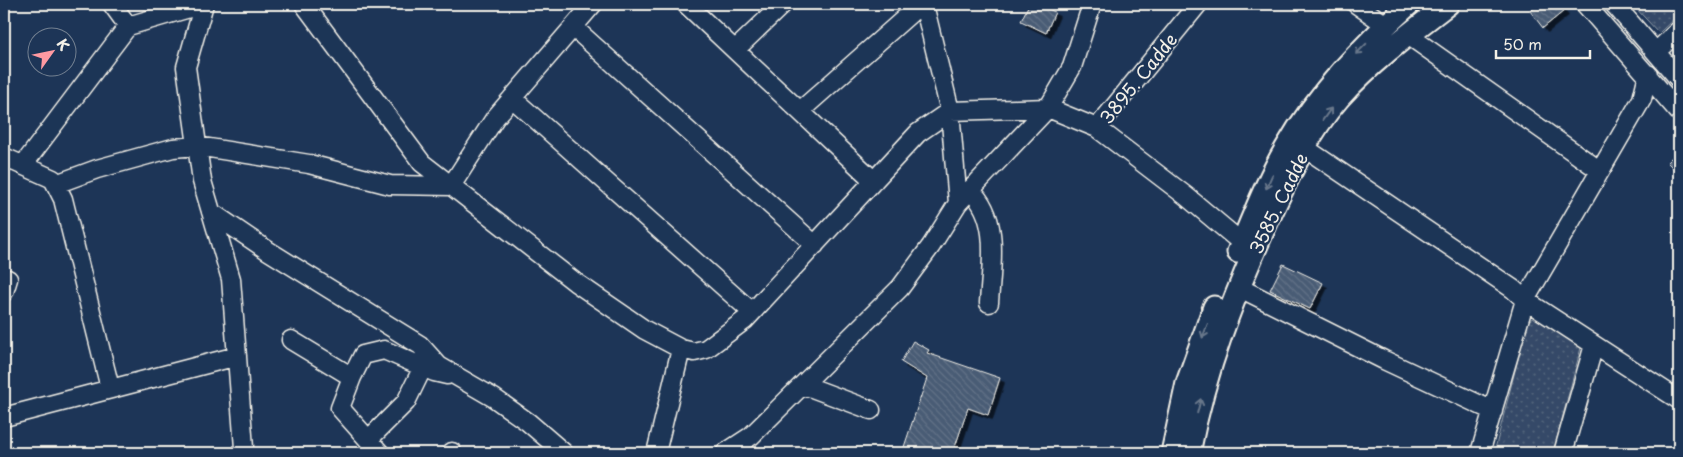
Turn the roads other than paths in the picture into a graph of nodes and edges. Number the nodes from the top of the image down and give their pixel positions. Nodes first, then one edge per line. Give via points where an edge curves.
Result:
1 (112, 4) edge
2 (204, 4) edge
3 (304, 4) edge
4 (592, 4) edge
5 (686, 4) edge
6 (783, 4) edge
7 (921, 4) edge
8 (1092, 4) edge
9 (1198, 4) edge
10 (1356, 4) edge
11 (1409, 4) edge
12 (1448, 4) edge
13 (1585, 4) edge
14 (1614, 4) edge
15 (1386, 25) junction
16 (128, 26) junction
17 (573, 27) junction
18 (1679, 30) edge
19 (1408, 35) junction
20 (736, 50) junction
21 (1656, 52) junction
22 (1648, 74) junction
23 (1679, 79) edge
24 (512, 98) junction
25 (1048, 108) junction
26 (950, 111) junction
27 (800, 112) junction
28 (1679, 112) edge
29 (1097, 128) junction
30 (197, 146) junction
31 (1305, 148) junction
32 (4, 157) edge
33 (24, 164) junction
34 (1599, 170) junction
35 (874, 181) junction
36 (56, 184) junction
37 (452, 186) junction
38 (970, 190) junction
39 (958, 203) junction
40 (211, 212) junction
41 (1242, 243) junction
42 (815, 245) junction
43 (1238, 287) junction
44 (1525, 300) junction
45 (989, 303) dead end
46 (752, 312) junction
47 (291, 340) dead end
48 (1594, 345) junction
49 (681, 349) junction
50 (237, 356) junction
51 (423, 368) junction
52 (352, 377) junction
53 (460, 378) junction
54 (804, 385) junction
55 (110, 388) junction
56 (1679, 400) edge
57 (872, 410) dead end
58 (1493, 411) junction
59 (4, 417) edge
60 (368, 440) junction
61 (544, 447) edge
62 (242, 453) edge
63 (380, 453) edge
64 (564, 453) edge
65 (656, 453) edge
66 (725, 453) edge
67 (1172, 453) edge
68 (1189, 453) edge
69 (1480, 453) edge
70 (1563, 453) edge

1 - 16 street
2 - 16 street
2 - 30 street via 186,67
3 - 37 street via 422,162
4 - 17 street
5 - 20 street
6 - 20 street
7 - 26 street via 926,12
7 - 27 street
8 - 25 street via 1072,67
9 - 29 street, 3895. Cadde
10 - 15 street
11 - 15 main road, 3585. Cadde
12 - 19 main road, 3585. Cadde
13 - 22 street
14 - 21 street
15 -> 41 main road, 3585. Cadde via 1338,73 1302,121 1275,169
16 - 33 street
17 - 24 street
17 - 42 street
18 - 21 street
31 -> 19 main road, 3585. Cadde via 1340,97
19 - 34 street
20 - 27 street
21 - 23 street
22 - 28 street
22 - 34 street via 1642,99
24 - 37 street via 495,118
24 - 46 street
25 - 26 street
25 - 29 street
25 - 38 street
26 - 35 street via 918,133
26 - 39 street
27 - 35 street
29 - 41 street
30 - 36 street via 173,148 106,166
30 - 37 street via 309,164 390,185
30 - 40 street
31 - 43 main road, 3585. Cadde
31 - 44 street
32 - 33 street
33 - 36 street via 53,178
34 - 44 street
35 - 42 street
36 - 55 street via 63,199
37 - 49 street via 575,282 645,330
38 - 39 street
38 - 45 street via 982,204 993,249
39 - 54 street via 900,288
40 - 50 street via 231,279
40 - 53 street via 420,345 439,366
41 -> 67 main road, 3585. Cadde via 1195,357
42 - 46 street
43 - 58 street
68 -> 43 main road, 3585. Cadde via 1204,383
44 - 48 street
44 - 58 street
46 - 49 street via 706,349 694,352
47 - 52 street
48 - 56 street
48 - 70 street
49 - 65 street
50 - 55 street
50 - 62 street
51 - 52 street via 384,350 363,355
51 - 53 street
51 - 60 street via 406,402
52 - 60 street via 340,408
53 - 61 street via 528,422
54 - 57 street
54 - 66 street via 751,436
55 - 59 street
58 - 69 street
60 - 63 street
61 - 64 street

